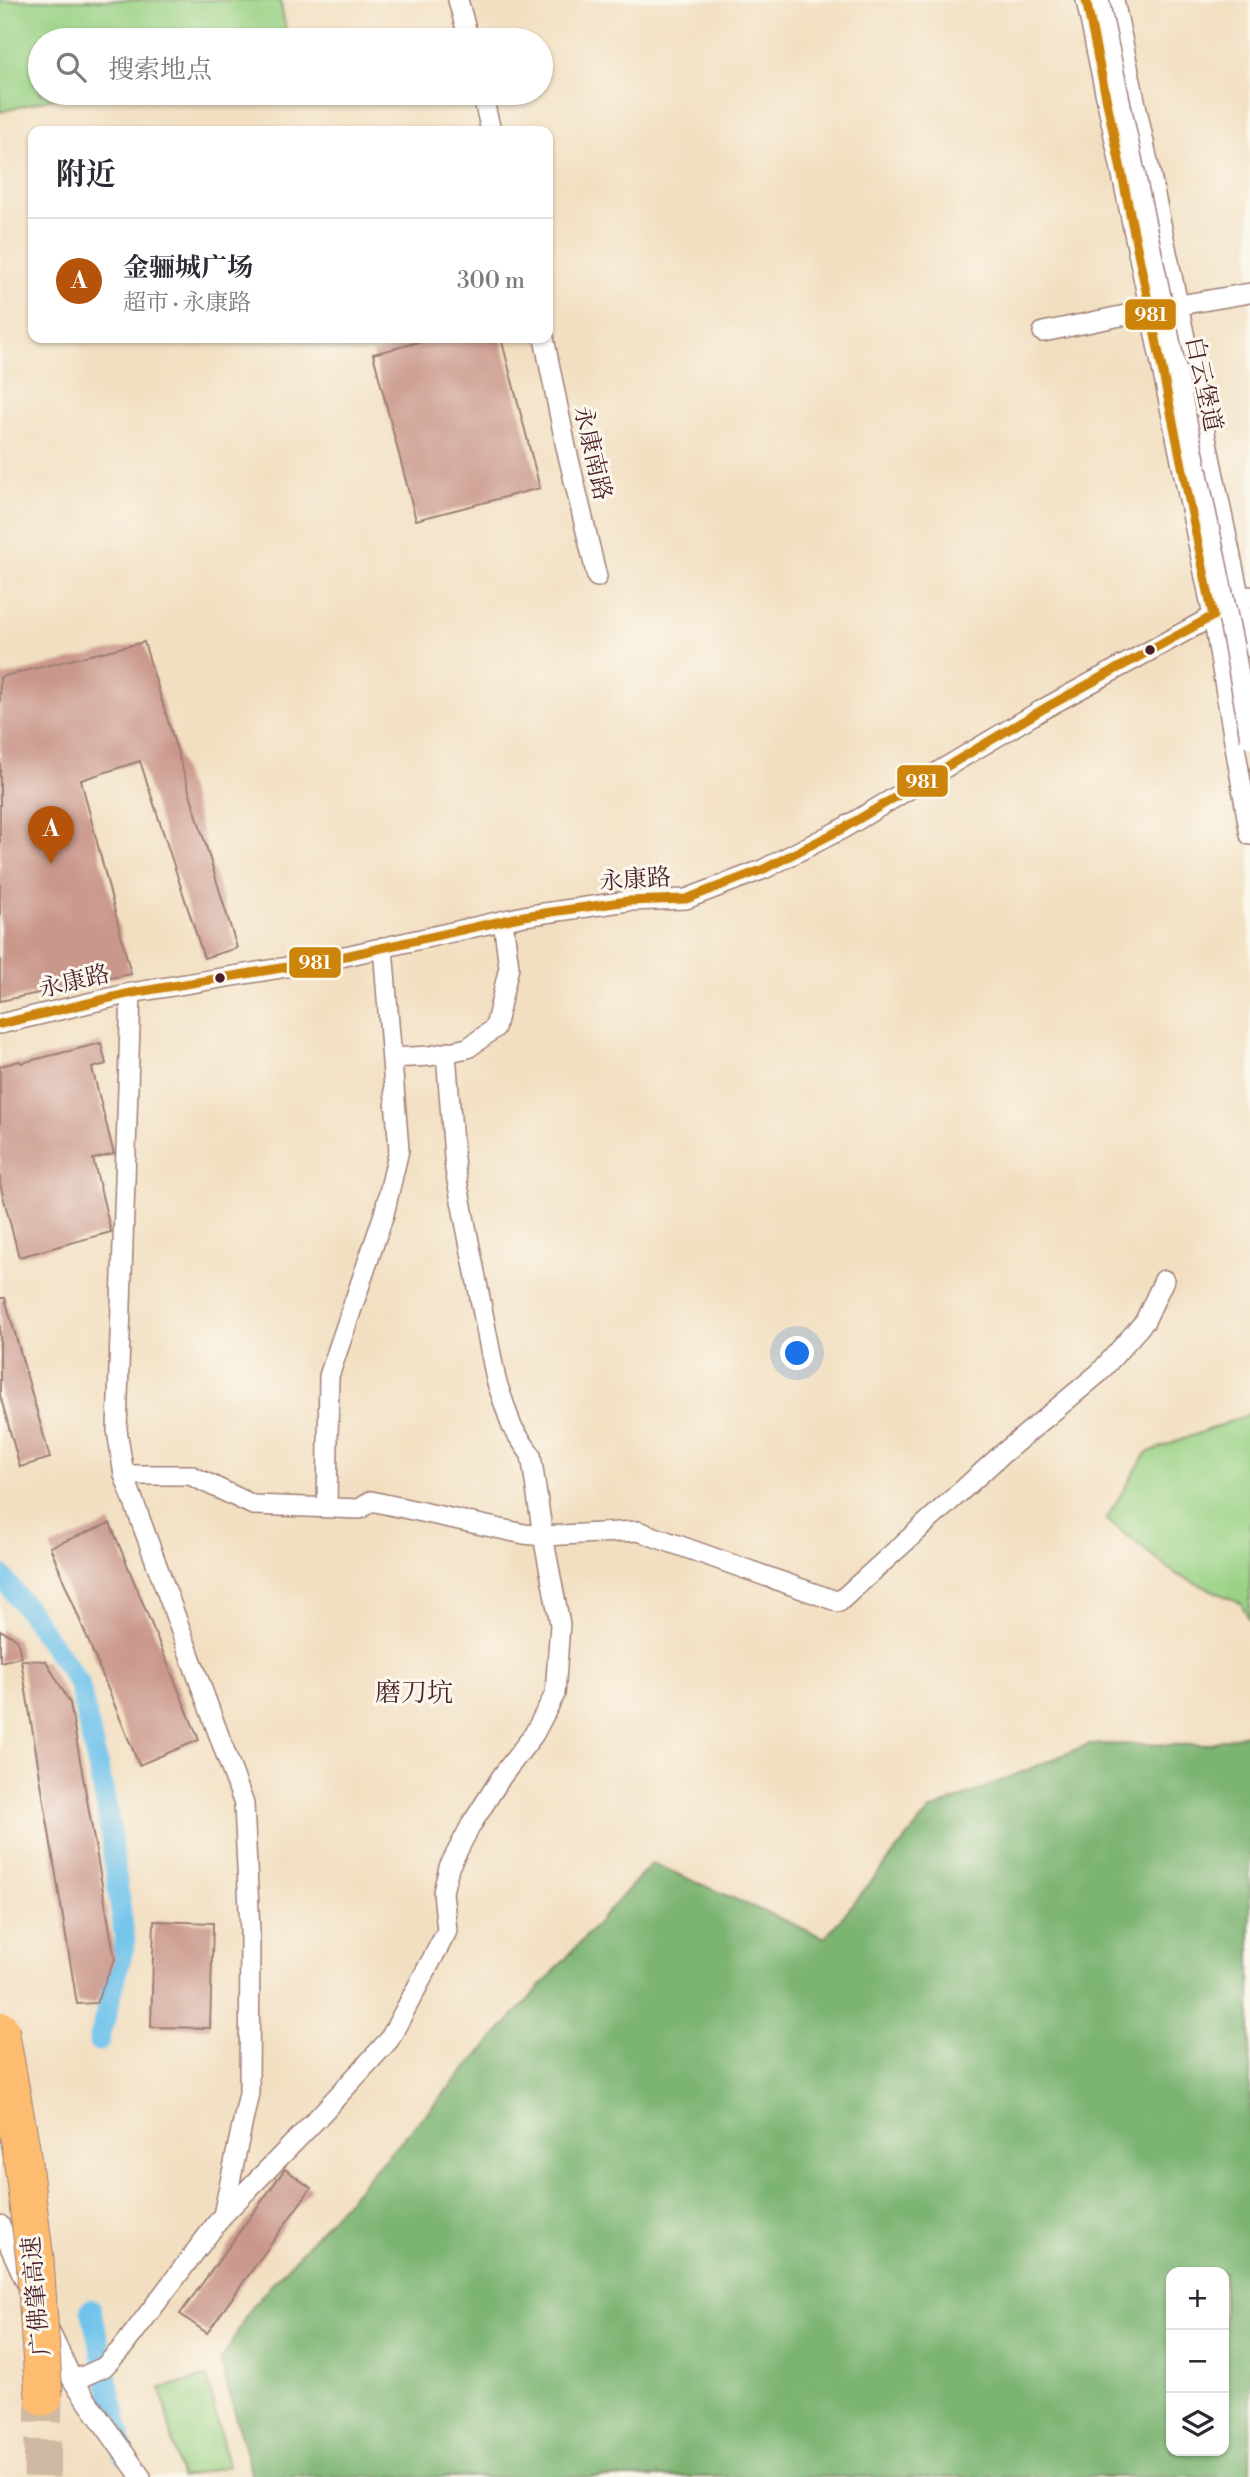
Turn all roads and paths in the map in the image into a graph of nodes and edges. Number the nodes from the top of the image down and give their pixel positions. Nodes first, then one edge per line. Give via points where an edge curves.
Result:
1 (458, 0) edge
2 (1086, 0) edge
3 (1099, 0) edge
4 (1114, 0) edge
5 (465, 28) edge
6 (485, 105) edge
7 (490, 126) edge
8 (1250, 293) edge
9 (1178, 305) junction
10 (1150, 310) junction
11 (1043, 332) dead end
12 (545, 343) edge
13 (597, 577) dead end
14 (1246, 598) edge
15 (1213, 617) junction
16 (1250, 647) edge
17 (1250, 738) edge
18 (1250, 835) edge
19 (503, 920) junction
20 (383, 947) junction
21 (131, 993) junction
22 (0, 1024) edge
23 (446, 1053) junction
24 (392, 1058) junction
25 (1164, 1280) dead end
26 (124, 1475) junction
27 (327, 1507) junction
28 (543, 1536) junction
29 (0, 2030) edge
30 (223, 2215) junction
31 (0, 2225) edge
32 (59, 2389) junction
33 (141, 2477) edge

1 - 5 street
2 - 10 street
3 - 17 street, 白云堡道, bridge
4 - 9 street
6 - 7 street
8 - 9 street
9 - 10 street
9 - 14 street
10 - 11 street
10 - 15 street
12 - 13 street, 永康南路
14 - 15 street, 永康路
14 - 16 street
15 - 18 street
15 - 19 street, 永康路 via 764,869 686,899 628,901
19 - 20 street, 永康路
19 - 23 street via 509,967 495,1028 468,1048
20 - 21 street, 永康路
20 - 24 street
21 - 22 street, 永康路
21 - 26 street via 117,1430
23 - 24 street
23 - 28 street via 455,1170 496,1380 512,1427 531,1455
24 - 27 street via 399,1150 384,1214 329,1376
25 - 28 street via 1145,1321 1099,1373 839,1602 638,1531
26 - 27 street via 190,1475 253,1505
26 - 30 street via 244,1804 250,1931 249,2093
27 - 28 street via 360,1509 371,1501
28 - 30 street via 560,1624 555,1694 449,1867 443,1892 447,1931 388,2040
29 - 32 highway, 广佛肇高速, bridge
30 - 32 street via 123,2347 104,2367
31 - 32 street
32 - 33 street via 103,2423

